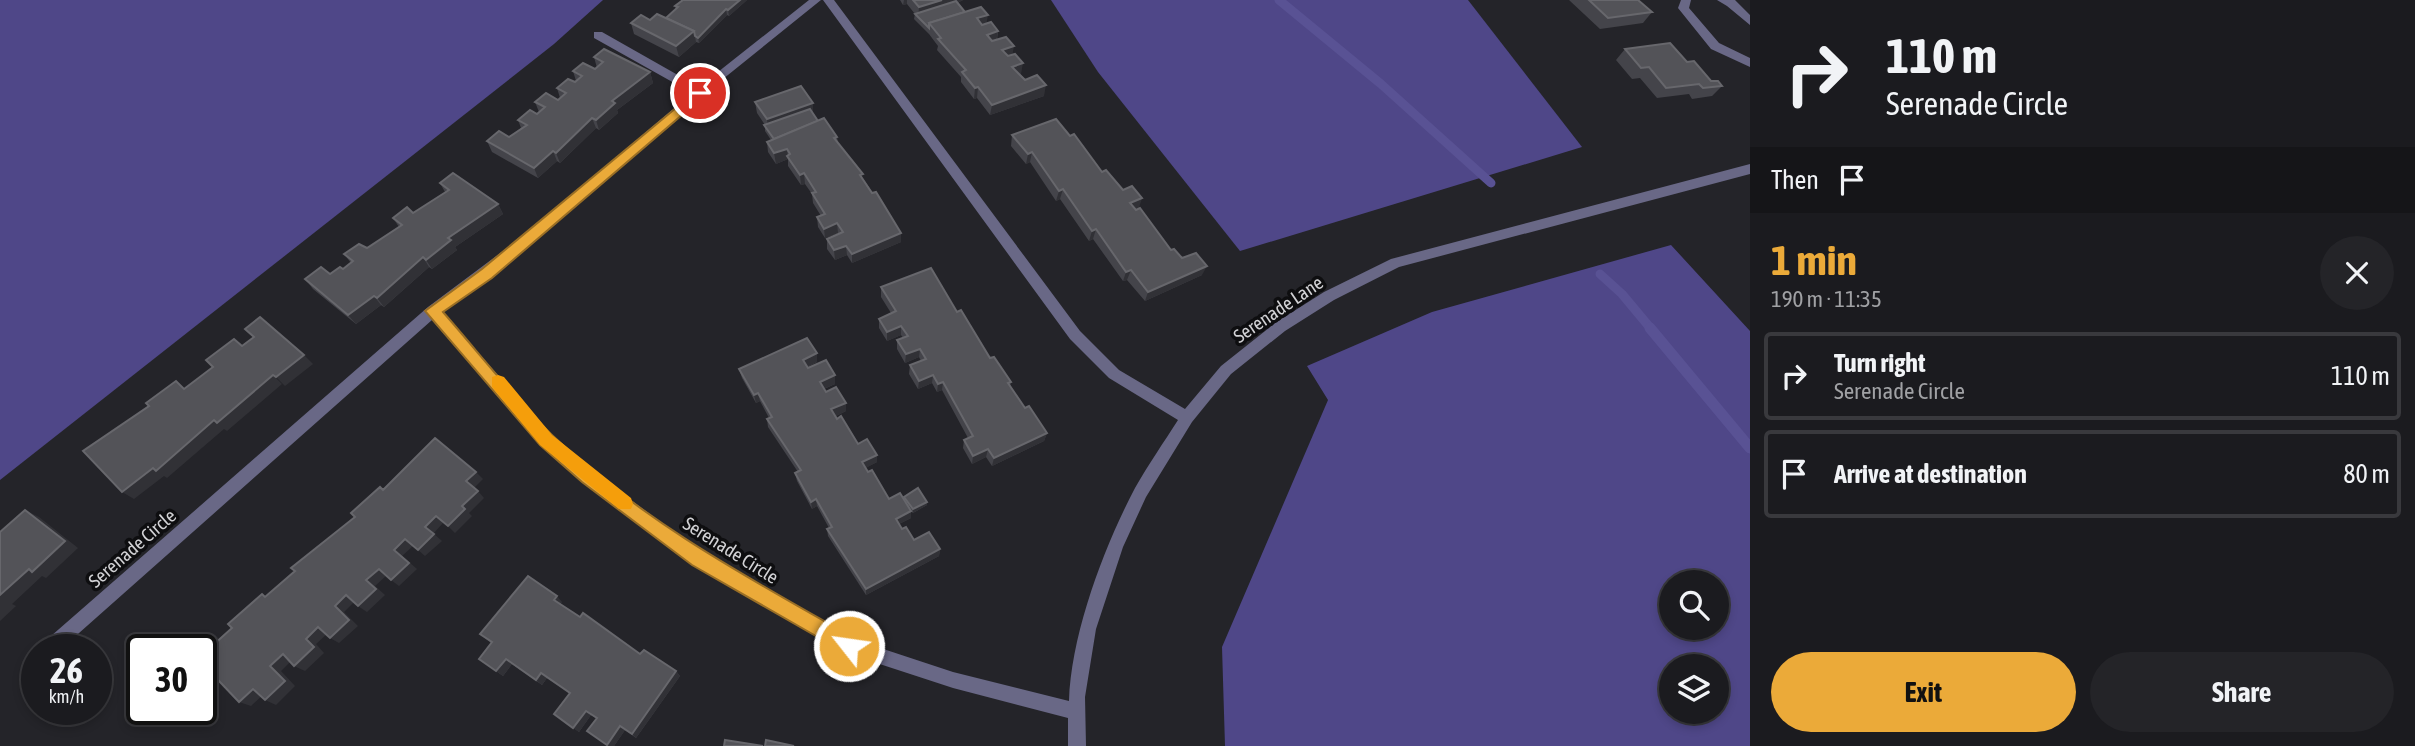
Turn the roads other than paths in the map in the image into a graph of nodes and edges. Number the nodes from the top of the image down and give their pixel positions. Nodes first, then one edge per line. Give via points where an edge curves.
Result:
1 (816, 0) edge
2 (828, 0) edge
3 (1686, 0) edge
4 (1722, 0) edge
5 (1750, 20) edge
6 (598, 35) dead end
7 (1750, 63) edge
8 (700, 93) junction
9 (1750, 169) edge
10 (433, 311) junction
11 (1186, 418) junction
12 (66, 634) edge
13 (1077, 712) junction
14 (1077, 746) edge

1 - 8 street, Serenade Circle
2 - 11 street via 1075,335 1114,374
3 - 7 street via 1683,8 1715,46
4 - 5 street
6 - 8 street
8 - 10 street, Serenade Circle via 487,274
9 - 11 street, Serenade Lane via 1396,263 1280,327 1226,370
10 - 12 street, Serenade Circle
10 - 13 street, Serenade Circle via 546,440 698,559 849,646 953,680
11 - 13 street, Serenade Lane via 1141,492 1116,546 1088,629
13 - 14 street, Serenade Lane

